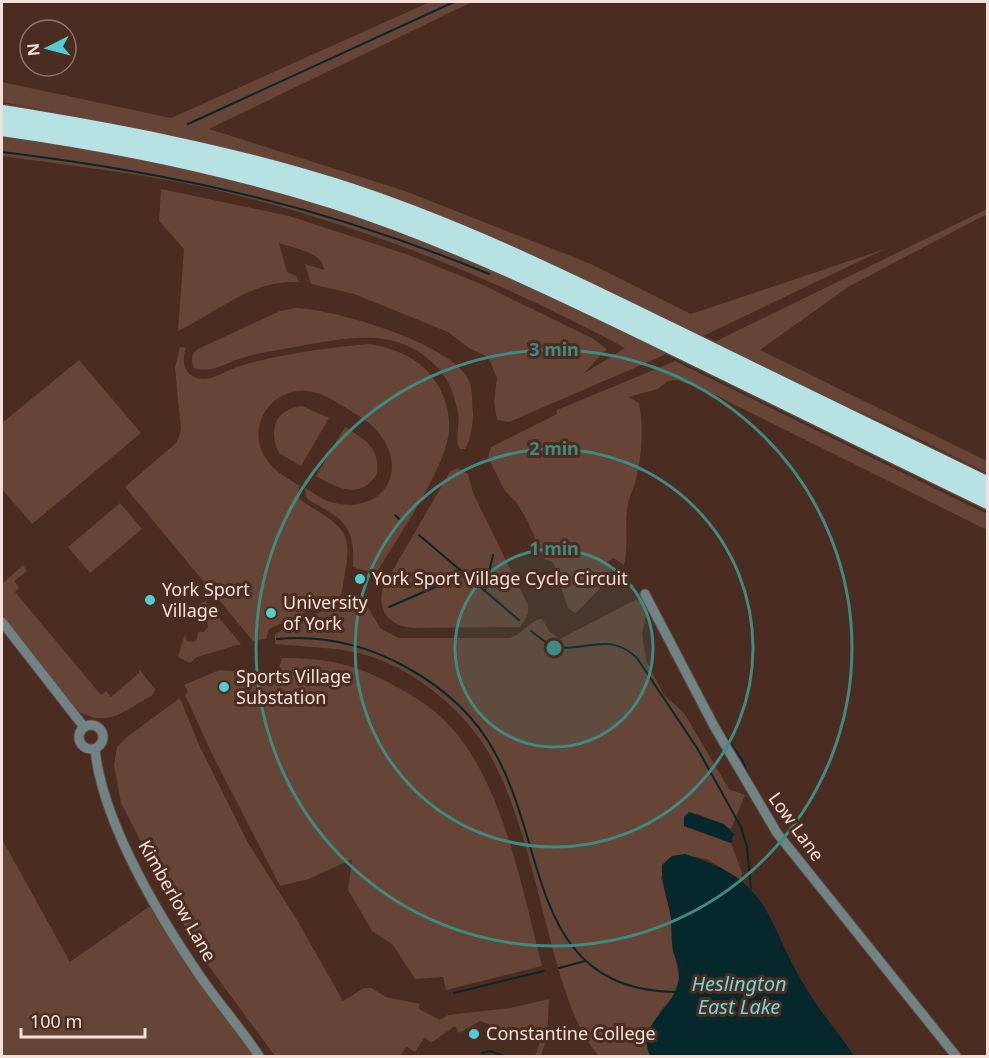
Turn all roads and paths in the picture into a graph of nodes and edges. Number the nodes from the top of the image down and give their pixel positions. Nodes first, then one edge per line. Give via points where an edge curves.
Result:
1 (2, 113) edge
2 (2, 128) edge
3 (987, 485) edge
4 (987, 501) edge
5 (645, 594) dead end
6 (2, 622) edge
7 (84, 727) junction
8 (95, 749) junction
9 (259, 1056) edge
10 (956, 1056) edge

1 - 3 highway via 110,130 223,155 336,187 434,222 536,266
2 - 4 highway via 105,143 221,168 430,236 539,283
5 - 10 street, Low Lane via 714,726 777,833
6 - 7 street
7 - 8 street via 80,741
7 - 8 street via 94,725 102,730 103,742
8 - 9 street, Kimberlow Lane via 108,809 135,863 202,979

